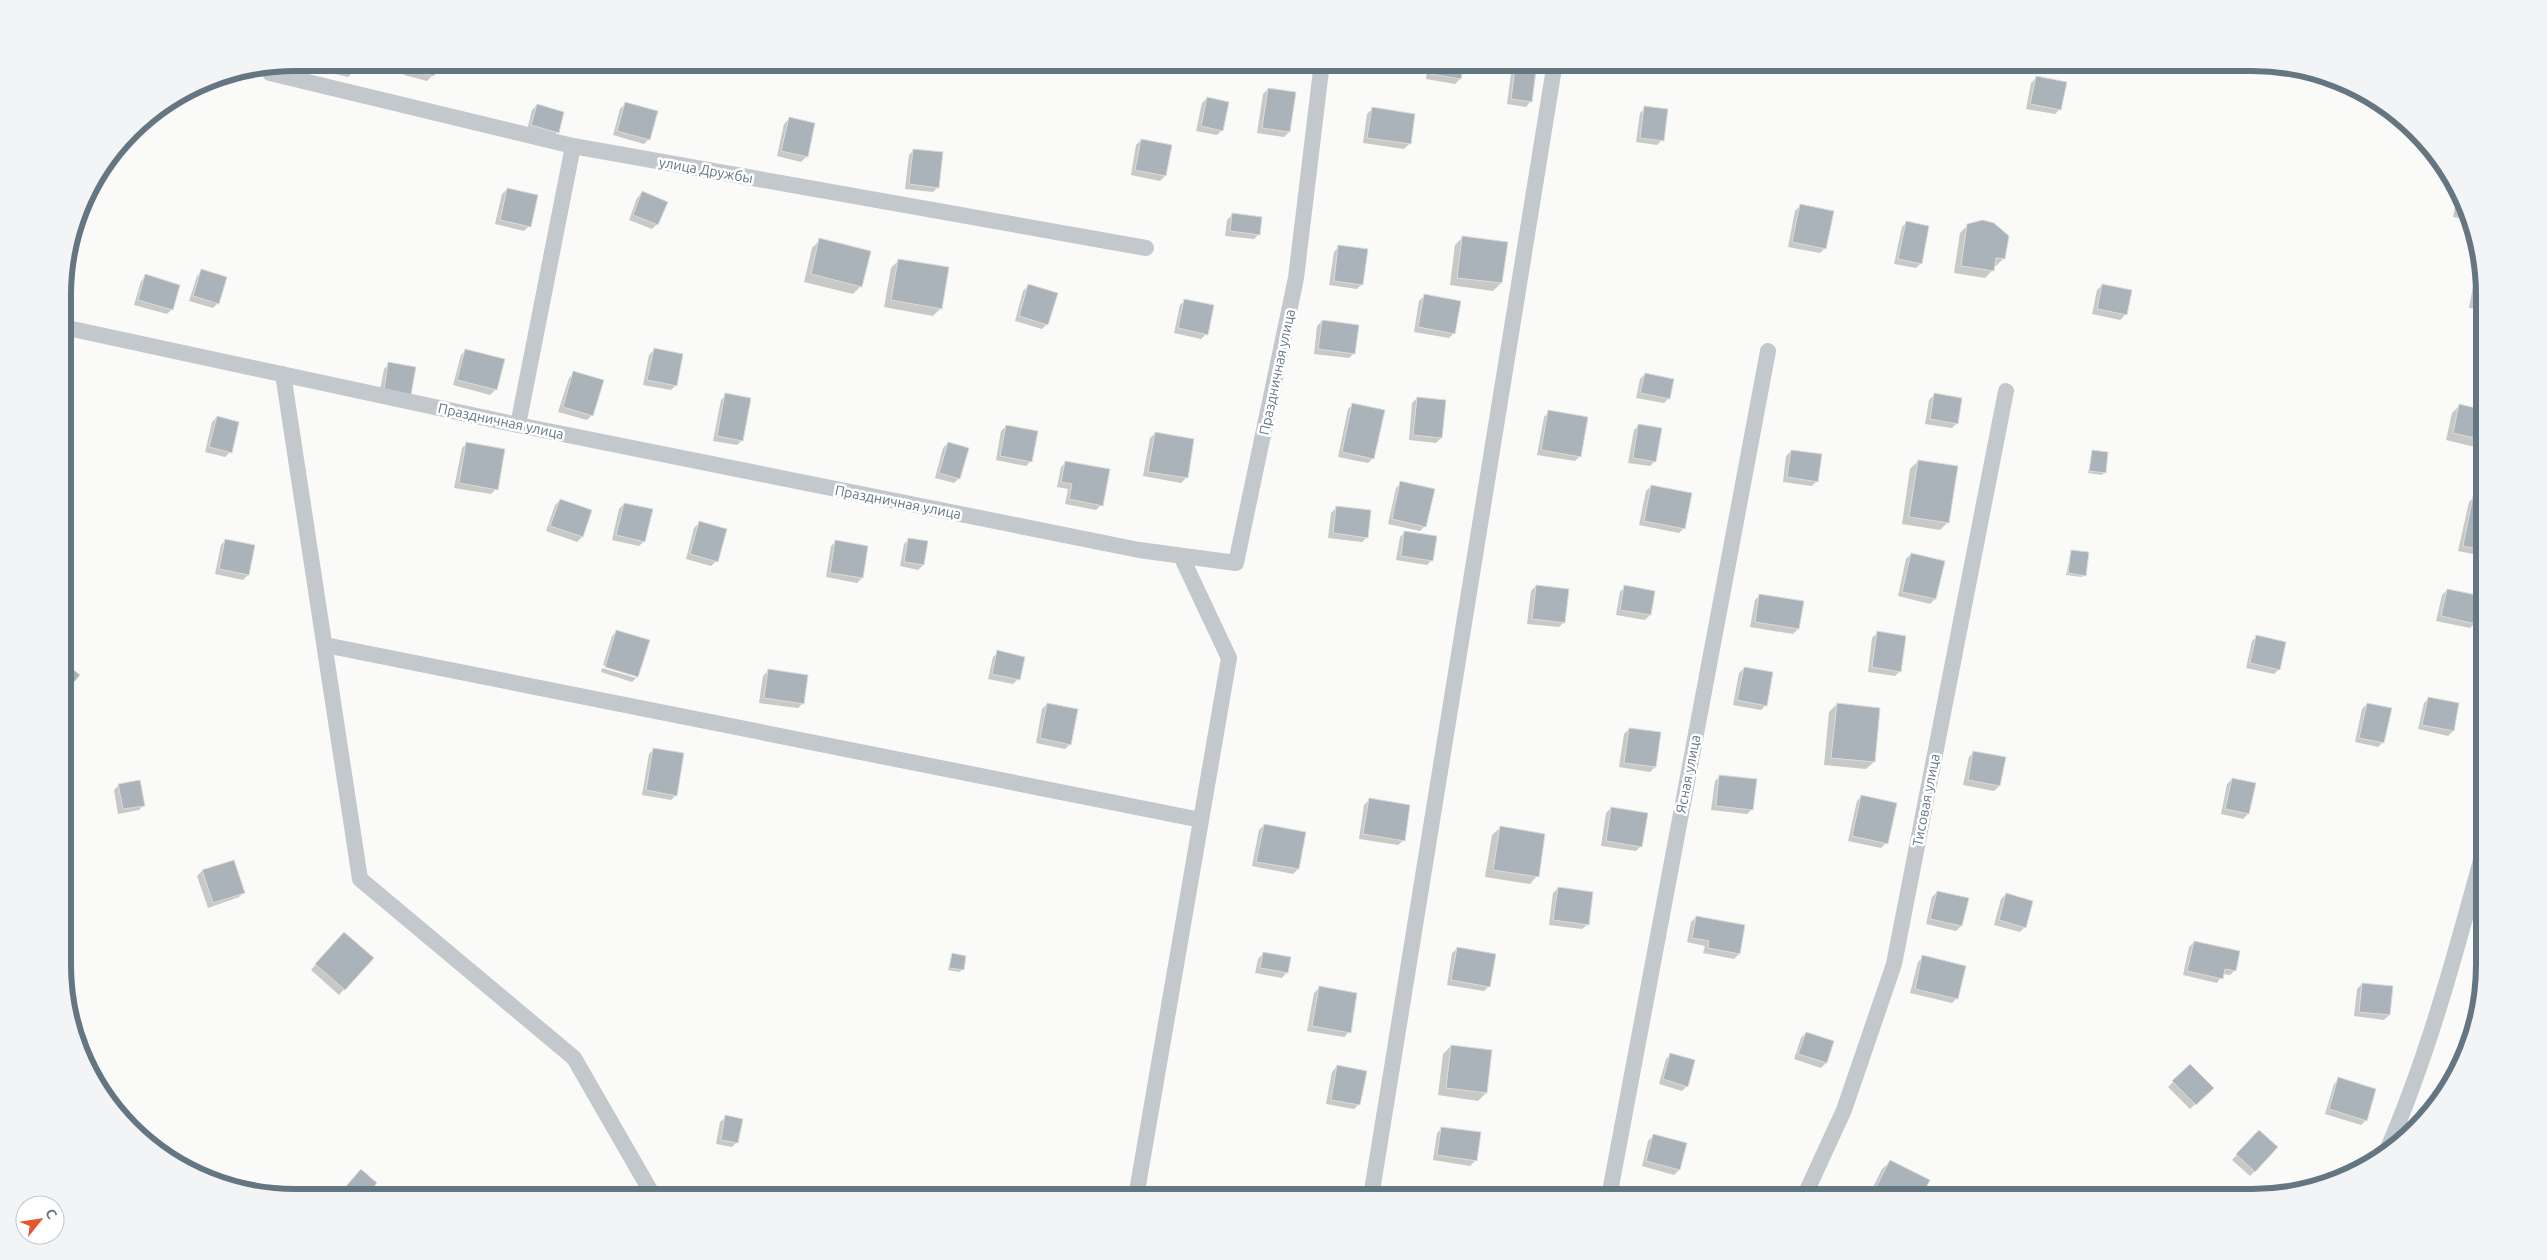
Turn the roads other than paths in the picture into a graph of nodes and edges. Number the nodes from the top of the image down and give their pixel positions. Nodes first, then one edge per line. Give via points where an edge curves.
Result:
1 (1321, 71) edge
2 (1554, 71) edge
3 (270, 73) dead end
4 (573, 146) junction
5 (1146, 248) dead end
6 (71, 329) edge
7 (1768, 351) dead end
8 (283, 374) junction
9 (2006, 391) dead end
10 (518, 425) junction
11 (1181, 556) junction
12 (325, 645) junction
13 (1201, 820) junction
14 (2476, 878) edge
15 (2393, 1139) edge
16 (649, 1189) edge
17 (1137, 1189) edge
18 (1372, 1189) edge
19 (1611, 1189) edge
20 (1808, 1189) edge

1 - 11 street, Праздничная улица via 1296,278 1236,563
2 - 18 street
3 - 4 street, улица Дружбы
4 - 5 street, улица Дружбы
4 - 10 street
6 - 8 street, Праздничная улица
7 - 19 street, Ясная улица
8 - 10 street, Праздничная улица
8 - 12 street
9 - 20 street, Тисовая улица via 1894,964 1844,1110
10 - 11 street, Праздничная улица
11 - 13 street via 1229,658
12 - 13 street
12 - 16 street via 360,879 574,1058
13 - 17 street
14 - 15 street via 2408,1103

